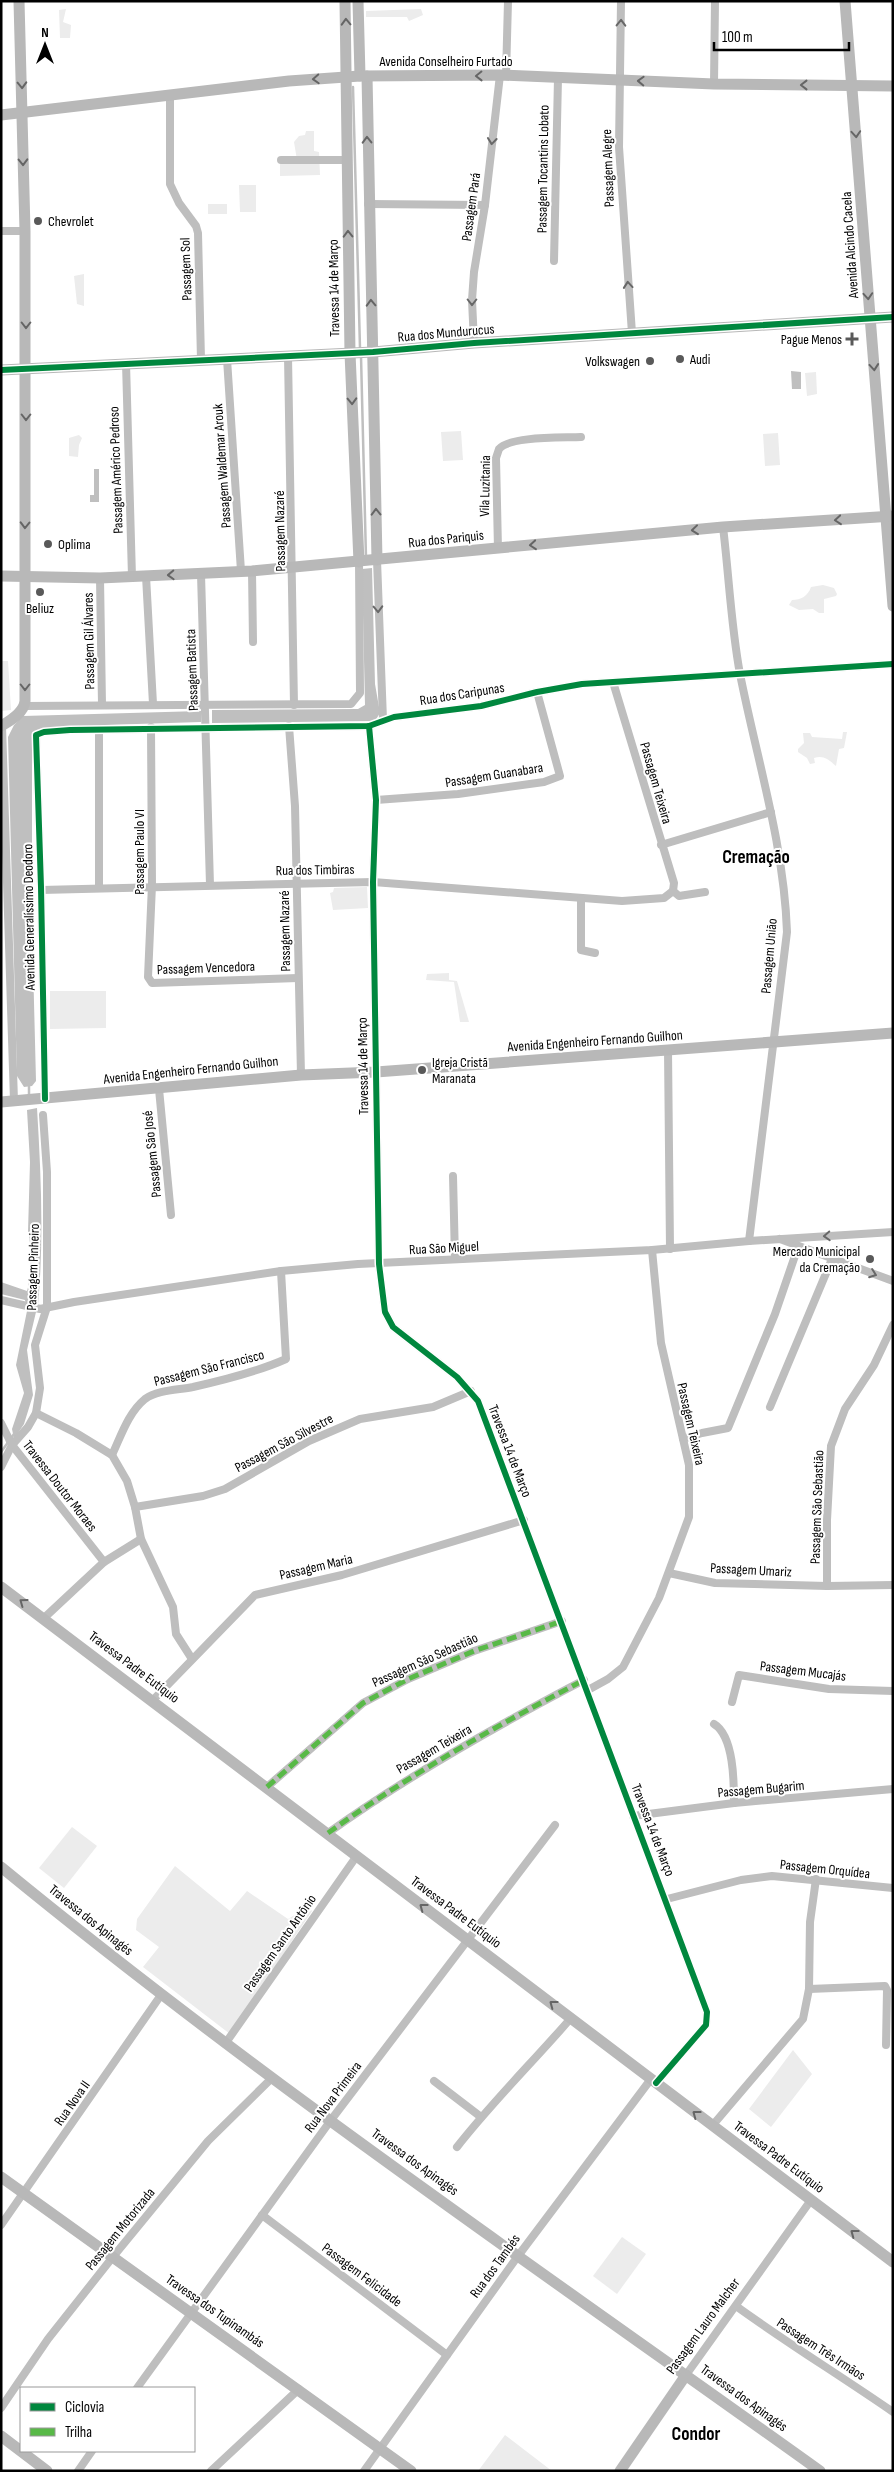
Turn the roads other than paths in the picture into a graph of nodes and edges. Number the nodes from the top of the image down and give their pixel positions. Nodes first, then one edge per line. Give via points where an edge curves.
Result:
1 (20, 1) edge
2 (346, 1) edge
3 (358, 1) edge
4 (508, 1) edge
5 (621, 1) edge
6 (715, 1) edge
7 (845, 1) edge
8 (363, 76) junction
9 (503, 76) junction
10 (348, 77) junction
11 (558, 78) junction
12 (620, 80) junction
13 (714, 84) junction
14 (852, 85) junction
15 (893, 86) edge
16 (170, 94) junction
17 (22, 113) junction
18 (1, 115) edge
19 (281, 160) dead end
20 (347, 160) junction
21 (368, 204) junction
22 (485, 204) junction
23 (1, 231) edge
24 (25, 231) junction
25 (554, 261) dead end
26 (893, 317) edge
27 (870, 319) junction
28 (632, 333) junction
29 (474, 343) junction
30 (373, 352) junction
31 (350, 353) junction
32 (288, 356) junction
33 (227, 359) junction
34 (201, 360) junction
35 (126, 363) junction
36 (26, 369) junction
37 (1, 370) edge
38 (580, 437) dead end
39 (890, 516) edge
40 (723, 527) junction
41 (498, 549) junction
42 (376, 560) junction
43 (359, 562) junction
44 (293, 567) junction
45 (246, 571) junction
46 (201, 574) junction
47 (1, 576) edge
48 (24, 576) junction
49 (146, 576) junction
50 (132, 577) junction
51 (100, 578) junction
52 (893, 606) edge
53 (253, 642) dead end
54 (893, 664) edge
55 (740, 673) junction
56 (614, 682) junction
57 (537, 692) junction
58 (153, 704) junction
59 (102, 705) junction
60 (205, 705) junction
61 (294, 705) junction
62 (24, 706) junction
63 (383, 720) junction
64 (2, 726) edge
65 (289, 726) junction
66 (369, 726) junction
67 (206, 727) junction
68 (151, 728) junction
69 (99, 729) junction
70 (36, 735) joint
71 (376, 800) junction
72 (771, 812) junction
73 (661, 846) junction
74 (373, 882) junction
75 (297, 883) junction
76 (210, 885) junction
77 (152, 886) junction
78 (99, 888) junction
79 (41, 890) junction
80 (673, 892) junction
81 (705, 892) dead end
82 (581, 899) junction
83 (5, 904) edge
84 (596, 953) dead end
85 (148, 977) joint
86 (298, 978) junction
87 (893, 1033) edge
88 (772, 1043) junction
89 (668, 1050) junction
90 (376, 1072) junction
91 (301, 1075) junction
92 (159, 1089) junction
93 (45, 1099) junction
94 (14, 1101) junction
95 (1, 1102) edge
96 (43, 1115) dead end
97 (453, 1176) dead end
98 (171, 1216) dead end
99 (893, 1232) edge
100 (778, 1239) junction
101 (749, 1240) junction
102 (798, 1247) junction
103 (670, 1249) junction
104 (652, 1250) junction
105 (455, 1259) junction
106 (832, 1259) junction
107 (379, 1264) junction
108 (281, 1271) junction
109 (893, 1281) edge
110 (1, 1300) edge
111 (43, 1308) junction
112 (893, 1325) edge
113 (471, 1391) junction
114 (770, 1407) dead end
115 (36, 1413) junction
116 (1, 1423) edge
117 (683, 1440) junction
118 (12, 1443) junction
119 (112, 1455) junction
120 (1, 1467) edge
121 (135, 1507) junction
122 (524, 1520) junction
123 (140, 1539) junction
124 (104, 1562) junction
125 (669, 1573) junction
126 (893, 1585) edge
127 (826, 1586) junction
128 (1, 1587) edge
129 (44, 1618) junction
130 (562, 1621) junction
131 (192, 1659) junction
132 (584, 1680) junction
133 (588, 1690) junction
134 (893, 1691) edge
135 (153, 1700) junction
136 (732, 1702) dead end
137 (714, 1724) dead end
138 (267, 1787) junction
139 (893, 1789) edge
140 (734, 1803) junction
141 (633, 1816) junction
142 (555, 1825) dead end
143 (328, 1833) junction
144 (356, 1857) junction
145 (1, 1867) edge
146 (816, 1879) junction
147 (893, 1888) edge
148 (667, 1899) junction
149 (468, 1939) junction
150 (809, 1989) junction
151 (161, 1995) junction
152 (571, 2018) junction
153 (225, 2044) junction
154 (886, 2045) dead end
155 (272, 2078) junction
156 (434, 2081) dead end
157 (653, 2081) junction
158 (481, 2117) junction
159 (331, 2120) junction
160 (712, 2126) junction
161 (457, 2147) dead end
162 (1, 2177) edge
163 (25, 2193) junction
164 (811, 2200) junction
165 (262, 2215) junction
166 (1, 2225) edge
167 (518, 2256) junction
168 (112, 2258) junction
169 (893, 2262) edge
170 (736, 2306) junction
171 (191, 2312) junction
172 (447, 2354) junction
173 (686, 2375) junction
174 (138, 2387) edge
175 (299, 2389) junction
176 (1, 2408) edge
177 (893, 2412) edge
178 (1, 2436) edge
179 (380, 2448) junction
180 (20, 2450) edge
181 (22, 2452) edge
182 (91, 2452) edge
183 (47, 2471) edge
184 (78, 2471) edge
185 (211, 2471) edge
186 (364, 2471) edge
187 (411, 2471) edge
188 (620, 2471) edge
189 (820, 2471) edge

1 -> 17 street
10 -> 2 street, Travessa 14 de Março
3 - 8 street
4 - 9 street, Passagem Pará
12 -> 5 street, Passagem Alegre
6 - 13 street
7 - 14 street, Avenida Alcindo Cacela
9 -> 8 street, Avenida Conselheiro Furtado
8 - 10 street, Avenida Conselheiro Furtado
21 -> 8 street
9 - 11 street, Avenida Conselheiro Furtado
9 -> 22 street, Passagem Pará
10 -> 16 street, Avenida Conselheiro Furtado
10 - 20 street, Travessa 14 de Março
11 - 12 street, Avenida Conselheiro Furtado
11 - 25 street, Passagem Tocantins Lobato
13 -> 12 street, Avenida Conselheiro Furtado
28 -> 12 street, Passagem Alegre via 619,147
14 -> 13 street, Avenida Conselheiro Furtado
14 - 15 street, Avenida Conselheiro Furtado
14 -> 27 street, Avenida Alcindo Cacela
16 - 17 street, Avenida Conselheiro Furtado
16 - 34 street, Passagem Sol via 170,184 198,232
17 - 18 street, Avenida Conselheiro Furtado
17 -> 24 street
19 - 20 street
31 -> 20 street, Travessa 14 de Março
21 - 22 street
30 -> 21 street
22 -> 29 street, Passagem Pará via 472,300
23 - 24 street
24 -> 36 street
26 - 27 street, Rua dos Mundurucus
27 - 28 street, Rua dos Mundurucus
27 -> 39 street, Avenida Alcindo Cacela
28 - 29 street, Rua dos Mundurucus
29 - 30 street, Rua dos Mundurucus
30 - 31 street, Rua dos Mundurucus
42 -> 30 street
31 - 32 street, Rua dos Mundurucus
31 -> 43 street, Travessa 14 de Março
32 - 33 street, Rua dos Mundurucus
32 - 44 street, Passagem Nazaré
33 - 34 street, Rua dos Mundurucus
33 - 45 street, Passagem Waldemar Arouk
34 - 35 street, Rua dos Mundurucus
35 - 36 street, Rua dos Mundurucus
35 - 50 street, Passagem Américo Pedroso
36 - 37 street, Rua dos Mundurucus
36 -> 48 street
38 - 41 street, Vila Luzitania via 524,440 501,446 496,458
39 -> 40 street, Rua dos Pariquis
39 - 52 street, Avenida Alcindo Cacela
40 -> 41 street, Rua dos Pariquis
40 - 55 street, Passagem União
41 - 42 street, Rua dos Pariquis
42 - 43 street, Rua dos Pariquis
42 -> 63 street
43 - 44 street, Rua dos Pariquis
43 - 61 street, Travessa 14 de Março via 360,693 348,704
44 - 45 street, Rua dos Pariquis
44 - 61 street, Passagem Nazaré
45 - 46 street, Rua dos Pariquis
45 - 53 street, Passagem Waldemar Arouk
46 -> 49 street, Rua dos Pariquis
46 - 60 street, Passagem Batista
47 - 48 street, Rua dos Pariquis
48 - 51 street, Rua dos Pariquis
48 -> 62 street
49 - 50 street, Rua dos Pariquis
49 - 58 street
50 - 51 street, Rua dos Pariquis
51 - 59 street, Passagem Gil Álvares
54 - 55 street, Rua dos Caripunas
55 - 56 street, Rua dos Caripunas
55 - 72 street, Passagem União
56 - 57 street, Rua dos Caripunas
56 - 73 street, Passagem Teixeira
57 - 63 street, Rua dos Caripunas via 481,706
57 - 71 street, Passagem Guanabara via 560,776 544,782 458,794
58 - 59 street
58 - 60 street
59 - 62 street
60 - 61 street
60 - 67 street, Passagem Batista
62 - 64 street, Avenida Generalíssimo Deodoro
63 - 66 street, Rua dos Caripunas
64 - 83 street, Avenida Generalíssimo Deodoro
65 - 66 street, Rua dos Caripunas
65 - 67 street, Rua dos Caripunas
65 - 75 street, Passagem Nazaré
66 - 71 street, Travessa 14 de Março
67 - 68 street, Rua dos Caripunas
67 - 76 street, Passagem Batista
68 - 69 street, Rua dos Caripunas
68 - 77 street, Passagem Paulo VI
69 - 70 street, Rua dos Caripunas
69 - 78 street
70 - 79 street, Avenida Generalíssimo Deodoro
71 - 74 street, Travessa 14 de Março
72 - 73 street
72 - 88 street, Passagem União via 787,932
73 - 80 street, Passagem Teixeira via 674,883
74 - 75 street, Rua dos Timbiras
74 - 82 street, Rua dos Timbiras
74 - 90 street, Travessa 14 de Março
75 - 76 street, Rua dos Timbiras
75 - 86 street, Passagem Nazaré
76 - 77 street, Rua dos Timbiras
77 - 78 street, Rua dos Timbiras
77 - 85 street, Passagem Paulo VI
78 - 79 street, Rua dos Timbiras
79 - 93 street, Avenida Generalíssimo Deodoro
80 - 81 street, Rua dos Timbiras via 679,896
80 - 82 street, Rua dos Timbiras via 655,899
82 - 84 street via 580,950
83 - 94 street, Avenida Generalíssimo Deodoro
85 - 86 street, Passagem Vencedora via 152,983
86 - 91 street, Passagem Nazaré
87 - 88 street, Avenida Engenheiro Fernando Guilhon
88 - 89 street, Avenida Engenheiro Fernando Guilhon
88 - 101 street, Passagem União
89 - 90 street, Avenida Engenheiro Fernando Guilhon
89 - 103 street
90 - 91 street, Avenida Engenheiro Fernando Guilhon
90 - 107 street, Travessa 14 de Março
91 - 92 street, Avenida Engenheiro Fernando Guilhon
92 - 93 street, Avenida Engenheiro Fernando Guilhon
92 - 98 street, Passagem São José
93 - 94 street, Avenida Engenheiro Fernando Guilhon
94 - 95 street, Avenida Engenheiro Fernando Guilhon
96 - 111 street, Passagem Pinheiro via 47,1172
97 - 105 street
99 -> 100 street, Rua São Miguel
100 - 101 street, Rua São Miguel
100 - 102 street
101 - 103 street, Rua São Miguel
102 - 106 street
102 - 117 street via 775,1314 728,1428
103 - 104 street, Rua São Miguel
104 - 105 street, Rua São Miguel
104 - 117 street, Passagem Teixeira via 660,1343
105 - 107 street, Rua São Miguel
106 -> 109 street
106 - 114 street
107 - 108 street, Rua São Miguel
107 - 113 street, Travessa 14 de Março via 385,1312 393,1327
108 - 111 street, Rua São Miguel
108 - 119 street, Passagem São Francisco via 286,1359 212,1382 151,1395 135,1409
110 - 111 street, Rua São Miguel
111 - 115 street, Passagem Pinheiro via 35,1345 40,1388
112 - 127 street, Passagem São Sebastião via 874,1365 845,1409 831,1446
113 - 121 street, Passagem São Silvestre via 433,1407 360,1419 309,1441 225,1489 203,1496
113 - 122 street, Travessa 14 de Março via 484,1414
115 - 118 street, Passagem Pinheiro
115 - 119 street
116 - 118 street, Travessa Doutor Moraes
117 - 125 street, Passagem Teixeira via 691,1481 689,1517
118 - 120 street, Passagem Pinheiro
118 - 124 street, Travessa Doutor Moraes
119 - 121 street via 127,1482
121 - 123 street
122 - 130 street, Travessa 14 de Março
122 - 131 street, Passagem Maria via 350,1573 255,1595
123 - 124 street
123 - 131 street via 168,1592 176,1634
124 - 129 street
125 - 127 street, Passagem Umariz via 715,1583
125 - 133 street, Passagem Teixeira via 648,1623 623,1667
126 - 127 street, Passagem Umariz
129 -> 128 street, Travessa Padre Eutíquio
129 - 135 street, Travessa Padre Eutíquio
130 - 132 street, Travessa 14 de Março
130 - 138 street, Passagem São Sebastião via 474,1651 408,1679 363,1703
131 - 135 street, Passagem Maria
132 - 133 street, Travessa 14 de Março
132 - 143 street, Passagem Teixeira via 421,1770
133 - 141 street, Travessa 14 de Março
134 - 136 street, Passagem Mucajás via 829,1689 740,1675
135 - 138 street, Travessa Padre Eutíquio
137 - 140 street via 719,1727 727,1744 734,1774
138 - 143 street, Travessa Padre Eutíquio
139 - 140 street, Passagem Bugarim
140 - 141 street, Passagem Bugarim
141 - 148 street, Travessa 14 de Março
142 - 149 street, Rua Nova Primeira
143 - 144 street, Travessa Padre Eutíquio
149 -> 144 street, Travessa Padre Eutíquio
144 - 153 street, Passagem Santo Antônio
145 - 151 street, Travessa dos Apinagés
146 - 147 street, Passagem Orquídea
146 - 148 street, Passagem Orquídea via 772,1876 741,1880
146 - 150 street via 810,1922
148 - 157 street, Travessa 14 de Março via 708,2019
152 -> 149 street, Travessa Padre Eutíquio
149 - 159 street, Rua Nova Primeira
150 - 154 street via 885,1986 888,1990
150 - 160 street via 803,2019
151 - 153 street, Travessa dos Apinagés
151 - 163 street, Rua Nova II
152 - 157 street, Travessa Padre Eutíquio
152 - 158 street
153 - 155 street, Travessa dos Apinagés
155 - 159 street, Travessa dos Apinagés
155 - 168 street, Passagem Motorizada via 208,2142
156 - 158 street
160 -> 157 street, Travessa Padre Eutíquio
157 - 167 street, Rua dos Tambés
158 - 161 street
159 - 165 street, Rua Nova Primeira
159 - 167 street, Travessa dos Apinagés
160 - 164 street, Travessa Padre Eutíquio
162 - 163 street, Travessa dos Tupinambás
163 - 166 street, Rua Nova II
163 - 168 street, Travessa dos Tupinambás
169 -> 164 street, Travessa Padre Eutíquio
164 - 170 street, Passagem Lauro Malcher
165 - 171 street, Rua Nova Primeira
165 - 172 street, Passagem Felicidade
167 - 172 street, Rua dos Tambés
167 - 173 street, Travessa dos Apinagés
168 - 171 street, Travessa dos Tupinambás
168 - 176 street, Passagem Motorizada via 48,2339
170 - 173 street, Passagem Lauro Malcher
170 - 177 street, Passagem Três Irmãos
171 - 174 street, Rua Nova Primeira
171 - 175 street, Travessa dos Tupinambás
172 - 179 street, Rua dos Tambés
173 - 188 street, Passagem Lauro Malcher
173 - 189 street, Travessa dos Apinagés
175 - 179 street, Travessa dos Tupinambás
175 - 185 street
178 - 180 street
179 - 186 street, Rua dos Tambés
179 - 187 street, Travessa dos Tupinambás
181 - 183 street
182 - 184 street

